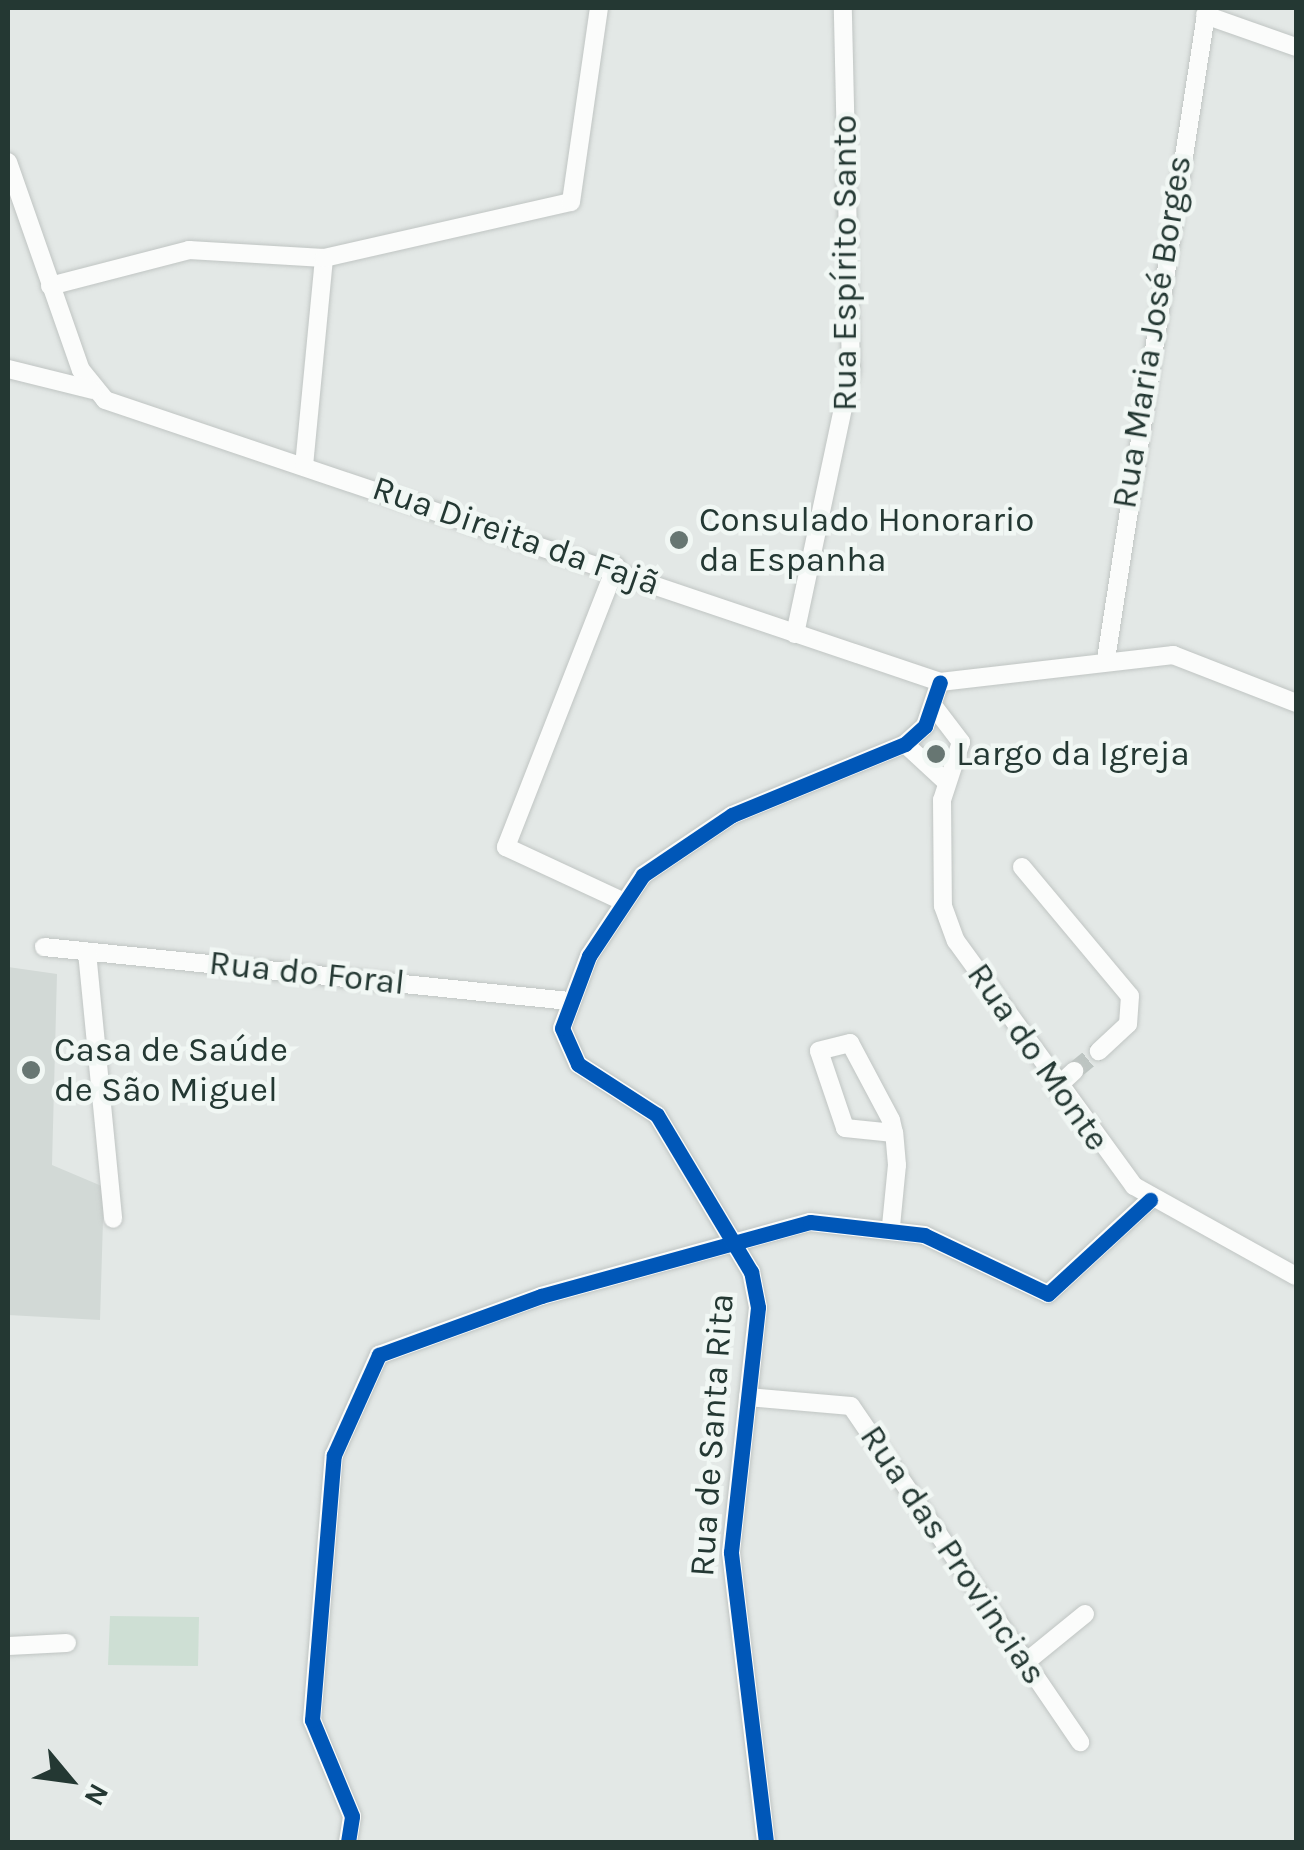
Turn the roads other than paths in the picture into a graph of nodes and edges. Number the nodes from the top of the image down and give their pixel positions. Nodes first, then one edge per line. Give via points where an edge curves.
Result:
1 (598, 8) edge
2 (843, 8) edge
3 (1206, 11) edge
4 (1296, 47) edge
5 (8, 162) edge
6 (324, 258) junction
7 (50, 286) junction
8 (8, 369) edge
9 (93, 390) junction
10 (304, 466) junction
11 (616, 566) junction
12 (795, 634) junction
13 (1106, 659) junction
14 (940, 682) junction
15 (1296, 703) edge
16 (934, 708) junction
17 (905, 744) junction
18 (944, 780) junction
19 (1022, 866) dead end
20 (620, 900) junction
21 (44, 947) dead end
22 (87, 952) junction
23 (569, 1001) junction
24 (1099, 1051) tunnel mouth
25 (1074, 1072) tunnel mouth
26 (1056, 1088) junction
27 (894, 1134) junction
28 (1150, 1200) junction
29 (113, 1219) dead end
30 (892, 1226) junction
31 (738, 1242) junction
32 (1296, 1276) edge
33 (748, 1397) junction
34 (1086, 1614) dead end
35 (67, 1642) dead end
36 (8, 1646) edge
37 (1026, 1662) junction
38 (1080, 1742) dead end
39 (348, 1842) edge
40 (766, 1842) edge

1 - 6 street via 571,202
2 - 12 street, Rua Espírito Santo via 851,370
3 - 4 street
3 - 13 street, Rua Maria José Borges
5 - 7 street
6 - 7 street via 190,250
6 - 10 street
7 - 9 street
8 - 9 street, Rua Direita da Fajã
9 - 10 street, Rua Direita da Fajã
10 - 11 street, Rua Direita da Fajã
11 - 12 street, Rua Direita da Fajã
11 - 20 street via 506,850
12 - 14 street, Rua Direita da Fajã
13 - 14 street
13 - 15 street via 1182,657
14 - 16 street
16 - 17 street
16 - 18 street, Rua do Monte via 961,742
17 - 18 street
17 - 20 street via 686,839
18 - 26 street, Rua do Monte via 943,906 956,941
19 - 24 street via 1130,996 1128,1024
20 - 23 street
21 - 22 street, Rua do Foral
22 - 23 street, Rua do Foral
22 - 29 street
23 - 31 street, Rua de Santa Rita via 562,1028 569,1053 657,1116
25 - 26 street
26 - 28 street, Rua do Monte
27 - 27 street via 850,1044 819,1050 845,1128
27 - 30 street
28 - 30 street via 1041,1295 962,1250
28 - 32 street, Rua do Monte
30 - 31 street via 810,1222
31 - 33 street, Rua de Santa Rita via 758,1307
31 - 39 street via 541,1296 374,1360 334,1455 312,1720 352,1816
33 - 37 street, Rua das Provincias via 852,1406
33 - 40 street, Rua de Santa Rita via 733,1617
34 - 37 street
35 - 36 street
37 - 38 street, Rua das Provincias

